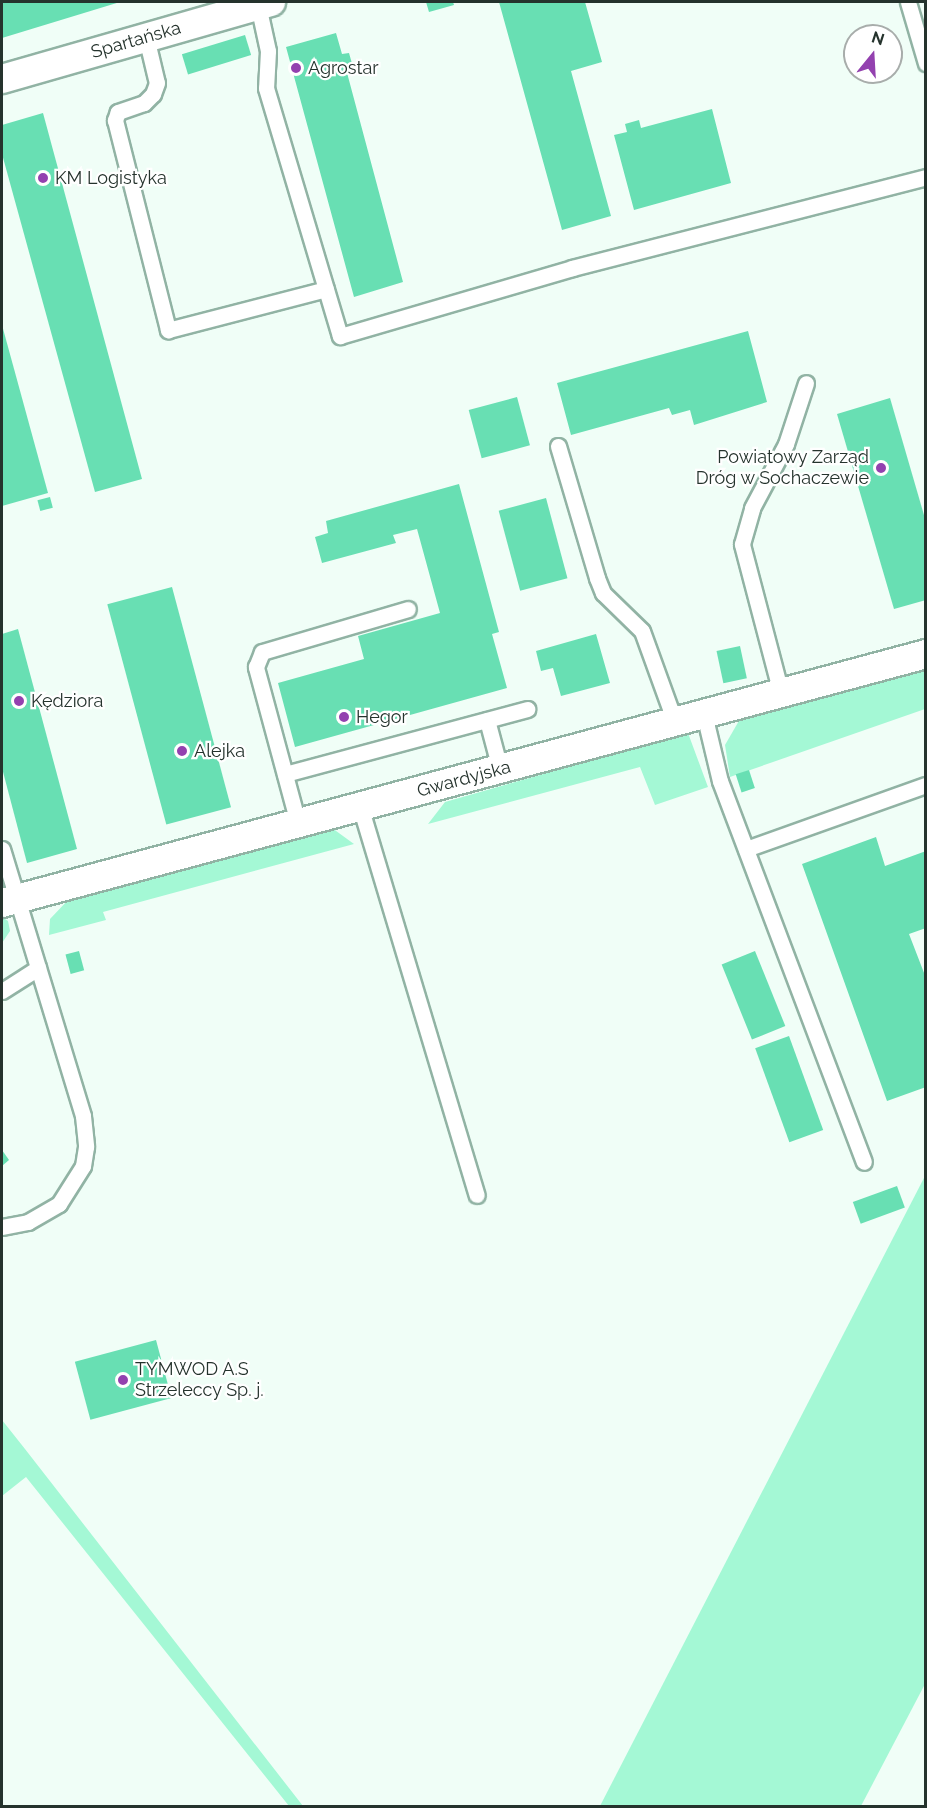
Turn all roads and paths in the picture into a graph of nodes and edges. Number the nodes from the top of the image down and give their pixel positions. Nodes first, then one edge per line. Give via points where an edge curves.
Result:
1 (908, 2) edge
2 (265, 3) edge
3 (146, 37) junction
4 (926, 63) edge
5 (2, 79) edge
6 (926, 177) edge
7 (326, 290) junction
8 (806, 383) dead end
9 (558, 446) dead end
10 (408, 609) dead end
11 (926, 654) edge
12 (781, 693) junction
13 (527, 709) dead end
14 (704, 714) junction
15 (487, 720) junction
16 (675, 722) junction
17 (500, 769) junction
18 (285, 774) junction
19 (926, 785) edge
20 (360, 806) junction
21 (298, 823) junction
22 (2, 849) edge
23 (746, 849) junction
24 (9, 901) edge
25 (38, 968) junction
26 (2, 991) edge
27 (864, 1162) dead end
28 (477, 1195) dead end
29 (2, 1227) edge

1 - 4 lane
2 - 3 street, Spartańska
2 - 7 lane via 266,88
3 - 5 street, Spartańska
3 - 7 lane via 157,83 153,94 144,103 118,112 115,120 168,330
6 - 7 lane via 572,268 340,336
8 - 12 lane via 786,444 752,508 742,544
9 - 16 lane via 597,578 603,592 642,631
10 - 18 lane via 262,652 256,668
11 - 12 street, Gwardyjska
12 - 14 street, Gwardyjska
13 - 15 lane
14 - 16 street, Gwardyjska
14 - 23 lane via 720,781
15 - 17 lane
15 - 18 lane
16 - 17 street, Gwardyjska
17 - 20 street, Gwardyjska
18 - 21 lane
19 - 23 lane
20 - 21 street, Gwardyjska
20 - 28 lane
21 - 24 street, Gwardyjska
22 - 24 lane
23 - 27 lane
24 - 25 lane
25 - 26 lane
25 - 29 lane via 83,1116 86,1147 83,1166 59,1204 28,1222

